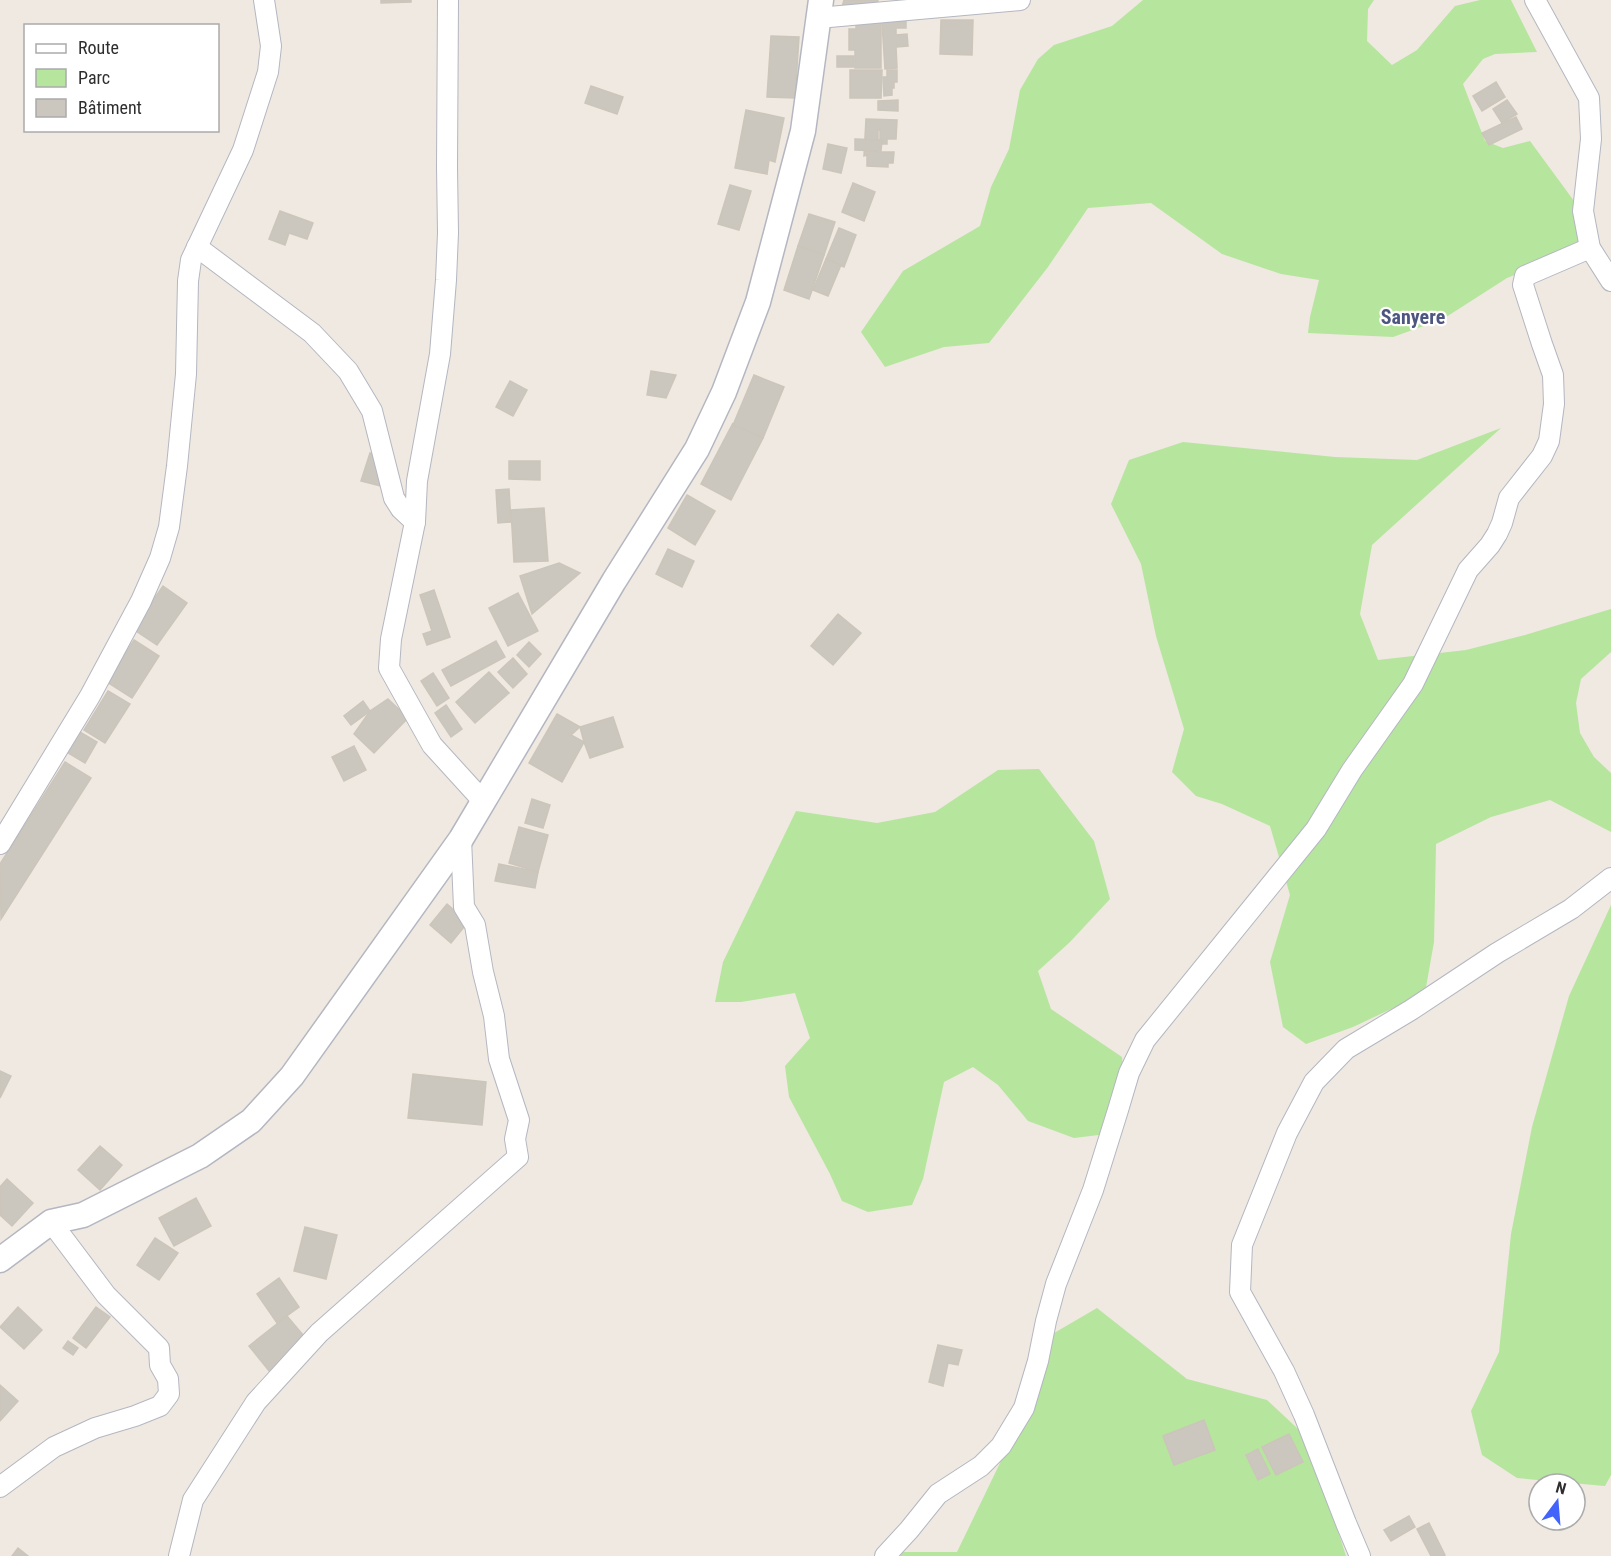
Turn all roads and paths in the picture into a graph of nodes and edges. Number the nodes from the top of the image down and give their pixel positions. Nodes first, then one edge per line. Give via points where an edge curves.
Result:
1 (264, 0) edge
2 (448, 0) edge
3 (1020, 0) edge
4 (1535, 0) edge
5 (819, 9) edge
6 (197, 247) junction
7 (1590, 248) junction
8 (1611, 281) edge
9 (415, 522) junction
10 (483, 801) junction
11 (461, 839) junction
12 (0, 844) edge
13 (1611, 878) edge
14 (51, 1222) junction
15 (0, 1260) edge
16 (0, 1487) edge
17 (179, 1556) edge
18 (885, 1556) edge
19 (1360, 1556) edge

1 - 6 street via 271,46 268,72 243,150
2 - 9 street via 446,280 440,354 417,481
3 - 5 street
4 - 7 street via 1589,98 1592,139 1583,211
5 - 10 street via 803,132 758,302 724,392 696,448
6 - 9 street via 312,333 348,371 372,411 394,498
6 - 12 street via 188,281 186,374 177,466 169,527 160,558 90,696
7 - 8 street
7 - 18 street via 1523,279 1553,375 1549,441 1542,456 1509,498 1490,545 1468,570 1413,684 1316,829 1145,1040 1129,1072 1093,1190 1056,1284 1024,1408 1000,1446 981,1466 938,1494
9 - 10 street via 391,639 389,668 432,745
10 - 11 street
11 - 14 street via 292,1076 251,1121 200,1156 83,1215
11 - 17 street via 464,907 475,925 500,1059 519,1120 515,1139 518,1157 320,1333 256,1402 193,1500
13 - 19 street via 1571,909 1346,1049 1314,1082 1287,1133 1242,1245 1240,1292 1304,1414
14 - 15 street
14 - 16 street via 106,1295 159,1348 169,1394 160,1406 54,1446

